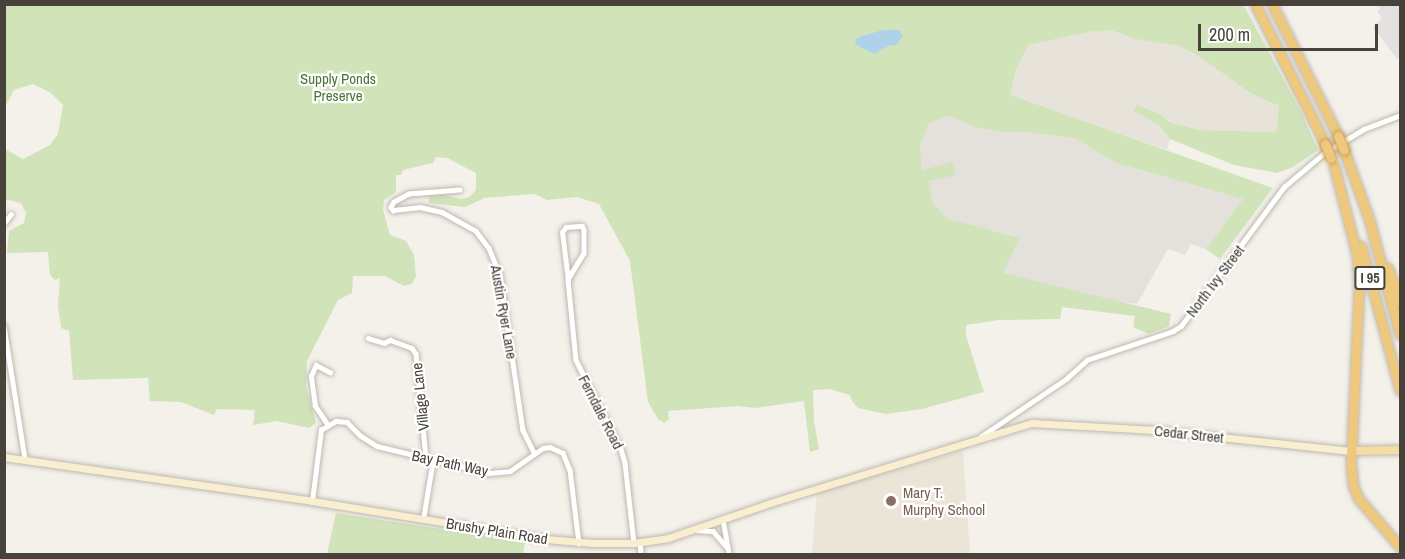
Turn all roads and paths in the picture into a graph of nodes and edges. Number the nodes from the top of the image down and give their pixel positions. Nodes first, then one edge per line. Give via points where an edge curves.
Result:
1 (1255, 4) edge
2 (1272, 4) edge
3 (1401, 116) edge
4 (1332, 162) junction
5 (460, 190) dead end
6 (11, 214) dead end
7 (1369, 219) junction
8 (4, 223) edge
9 (568, 280) junction
10 (1401, 302) edge
11 (4, 326) edge
12 (1401, 335) edge
13 (368, 338) dead end
14 (330, 372) dead end
15 (1401, 391) edge
16 (327, 424) junction
17 (978, 438) junction
18 (1401, 450) edge
19 (1351, 451) junction
20 (534, 453) junction
21 (4, 457) edge
22 (426, 457) junction
23 (25, 459) junction
24 (433, 460) junction
25 (312, 501) junction
26 (723, 518) junction
27 (423, 519) junction
28 (693, 530) junction
29 (579, 543) junction
30 (637, 543) junction
31 (1401, 547) edge
32 (728, 548) junction
33 (641, 555) edge
34 (729, 555) edge

1 - 4 highway, I 95, bridge
2 - 7 highway, I 95, bridge via 1338,136
3 - 17 street, North Ivy Street via 1356,134 1323,154 1284,187 1181,326 1088,360
4 - 15 highway, I 95 via 1353,219
4 - 19 highway via 1357,255 1359,285
5 - 20 street, Austin Ryer Lane via 409,194 391,207 442,212 476,231 489,248 500,275 523,430
6 - 8 street
7 - 10 highway
7 - 12 highway, I 95
9 - 9 street, Ferndale Road via 562,232 566,227 582,226 584,253
9 - 30 street, Ferndale Road via 576,360 621,449
11 - 23 street
13 - 22 street, Village Lane via 384,343 390,340 412,348 416,354
14 - 16 street via 316,365 311,376 315,406
16 - 22 street, Bay Path Way via 347,422 377,446
16 - 25 street via 318,441
17 - 19 main road, Cedar Street via 1032,423 1155,430
17 - 26 main road, Brushy Plain Road
18 - 19 main road, Cedar Street
19 - 31 highway via 1355,492
20 - 24 street, Bay Path Way via 510,471 500,473
20 - 29 street via 558,448 566,459 573,484
21 - 23 main road, Brushy Plain Road
22 - 24 street, Bay Path Way
23 - 25 main road, Brushy Plain Road
24 - 27 street
25 - 27 main road, Brushy Plain Road
26 - 28 main road, Brushy Plain Road
26 - 32 street
27 - 29 main road, Brushy Plain Road
28 - 30 main road, Brushy Plain Road
28 - 32 street via 713,531
29 - 30 main road, Brushy Plain Road
30 - 33 street, Ferndale Road
32 - 34 street

